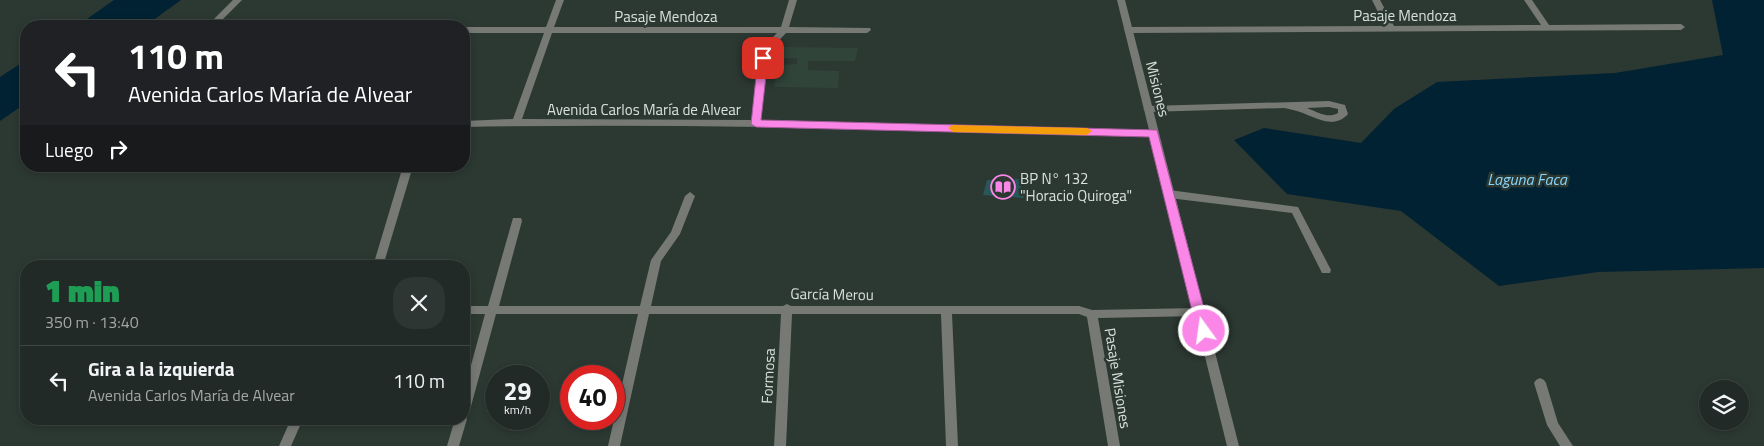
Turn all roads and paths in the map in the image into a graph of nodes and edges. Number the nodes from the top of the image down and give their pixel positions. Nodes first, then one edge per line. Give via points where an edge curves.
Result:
1 (238, 0) edge
2 (560, 0) edge
3 (793, 0) edge
4 (1121, 0) edge
5 (1376, 0) edge
6 (1528, 0) edge
7 (217, 20) edge
8 (1681, 27) dead end
9 (1547, 28) junction
10 (548, 29) junction
11 (1391, 29) junction
12 (470, 30) edge
13 (784, 30) junction
14 (867, 30) dead end
15 (1128, 30) junction
16 (1284, 105) junction
17 (1148, 109) junction
18 (516, 122) junction
19 (470, 124) edge
20 (756, 124) junction
21 (1153, 133) junction
22 (406, 172) edge
23 (1169, 194) junction
24 (690, 196) dead end
25 (517, 221) dead end
26 (380, 260) edge
27 (1326, 270) dead end
28 (787, 308) junction
29 (646, 309) junction
30 (470, 310) edge
31 (493, 311) junction
32 (946, 311) junction
33 (1199, 312) junction
34 (1092, 314) junction
35 (1540, 383) dead end
36 (470, 390) edge
37 (294, 425) edge
38 (459, 425) edge
39 (285, 446) edge
40 (453, 446) edge
41 (614, 446) edge
42 (780, 446) edge
43 (952, 446) edge
44 (1114, 446) edge
45 (1233, 446) edge
46 (1567, 446) edge

1 - 7 street
2 - 10 street
3 - 13 street
4 - 15 street, Misiones
5 - 11 street
6 - 9 street
8 - 9 street, Pasaje Mendoza
9 - 11 street, Pasaje Mendoza
10 - 12 street, Pasaje Mendoza
10 - 13 street, Pasaje Mendoza
10 - 18 street
11 - 15 street, Pasaje Mendoza
13 - 14 street, Pasaje Mendoza
13 - 20 street via 767,48 763,58
15 - 17 street, Misiones
16 - 16 street via 1329,104 1342,107 1344,114 1330,119
16 - 17 street
17 - 21 street, Misiones
18 - 19 street, Avenida Carlos María de Alvear
18 - 20 street, Avenida Carlos María de Alvear
20 - 21 street, Avenida Carlos María de Alvear
21 - 23 street, Misiones
22 - 26 street
23 - 27 street via 1295,210
23 - 33 street, Misiones
24 - 29 street via 675,234 656,260
25 - 31 street
28 - 29 street, García Merou
28 - 32 street, García Merou
28 - 42 street, Formosa
29 - 31 street, García Merou
29 - 41 street
30 - 31 street, García Merou
31 - 36 street
32 - 34 street, García Merou via 1079,310
32 - 43 street
33 - 34 street, García Merou
33 - 45 street, Misiones
34 - 44 street, Pasaje Misiones
35 - 46 street via 1553,425
37 - 39 street
38 - 40 street

